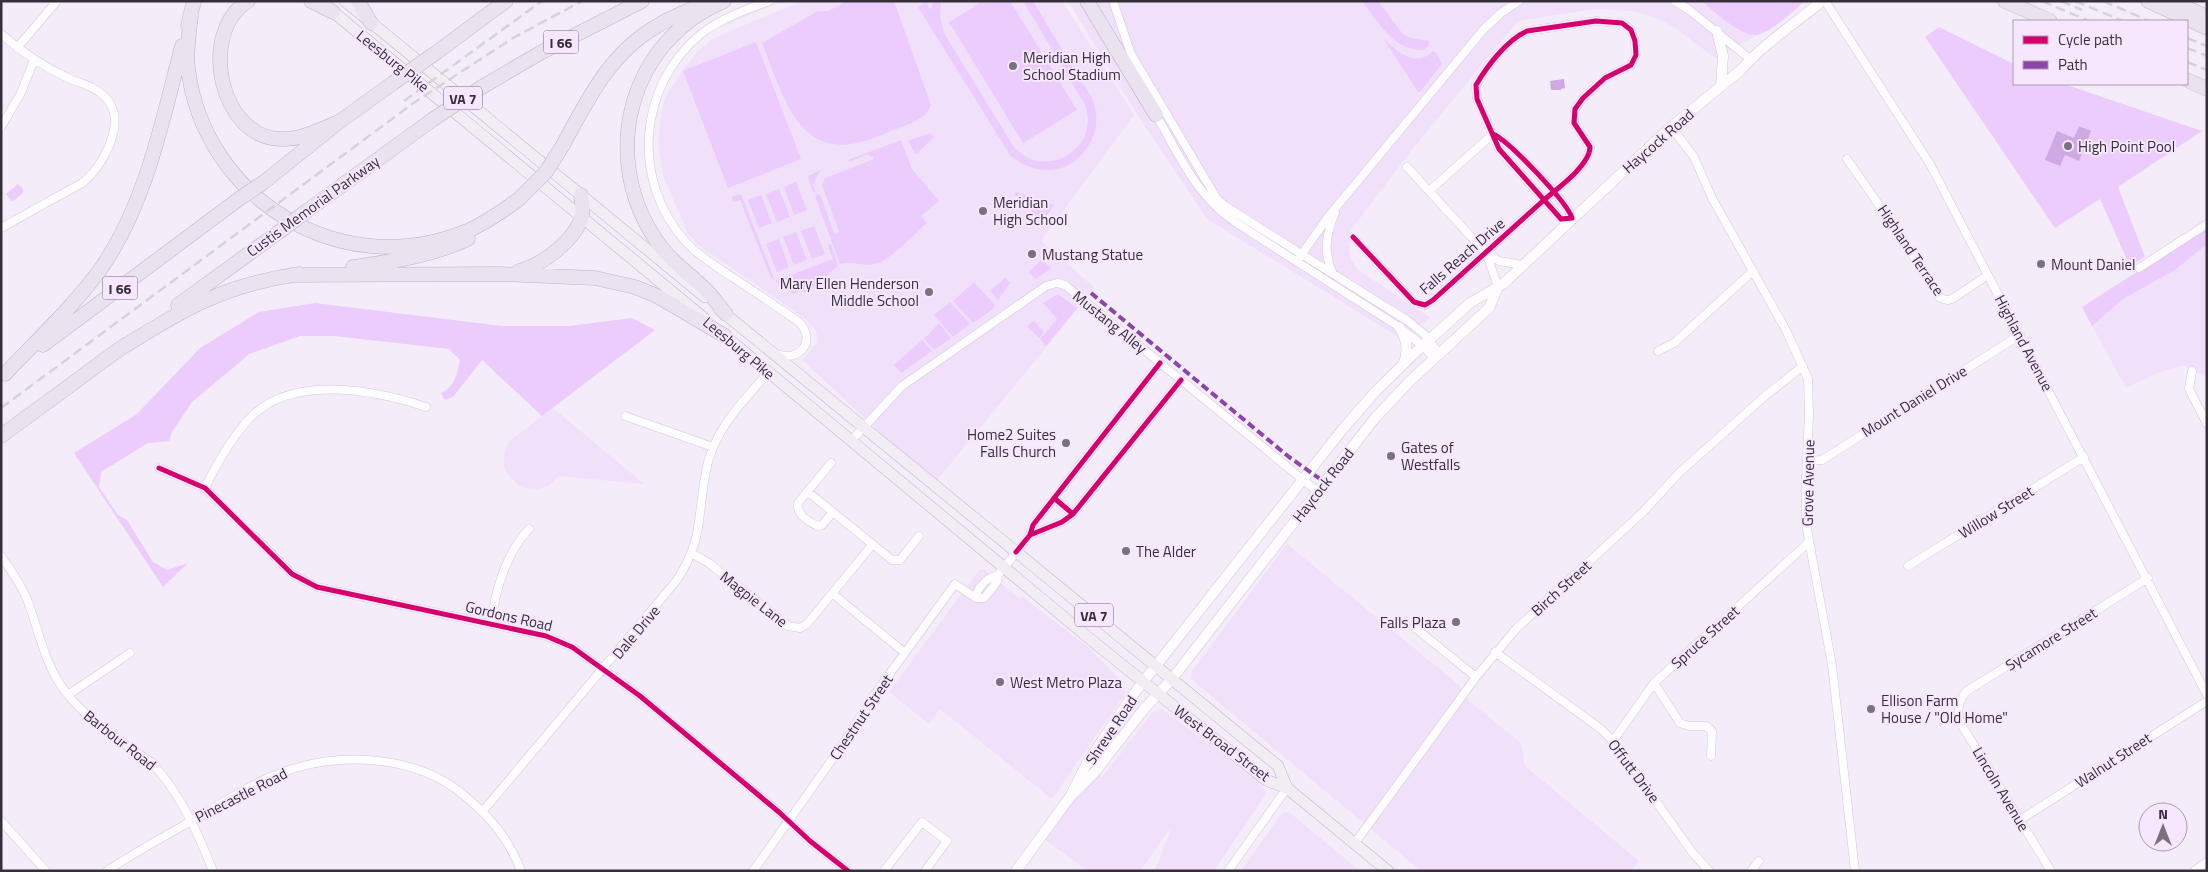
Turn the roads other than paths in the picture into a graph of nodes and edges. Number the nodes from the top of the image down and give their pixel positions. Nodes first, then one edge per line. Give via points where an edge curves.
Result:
1 (57, 1) edge
2 (194, 1) edge
3 (248, 1) edge
4 (311, 1) edge
5 (320, 1) edge
6 (345, 1) edge
7 (358, 1) edge
8 (494, 1) edge
9 (506, 1) edge
10 (642, 1) edge
11 (711, 1) edge
12 (724, 1) edge
13 (769, 1) edge
14 (1087, 1) edge
15 (1113, 1) edge
16 (1520, 1) edge
17 (1675, 1) edge
18 (1823, 1) edge
19 (1994, 1) edge
20 (2005, 1) edge
21 (2148, 1) edge
22 (2172, 1) edge
23 (2025, 10) junction
24 (333, 12) junction
25 (191, 16) junction
26 (2207, 17) edge
27 (2048, 20) edge
28 (371, 23) junction
29 (474, 25) junction
30 (2207, 28) edge
31 (1717, 31) junction
32 (1, 34) edge
33 (16, 48) junction
34 (1750, 59) junction
35 (34, 60) junction
36 (2188, 80) edge
37 (1721, 86) junction
38 (2207, 89) edge
39 (1156, 114) joint
40 (339, 122) junction
41 (1, 127) edge
42 (1671, 128) junction
43 (1493, 134) junction
44 (1847, 159) dead end
45 (1406, 167) dead end
46 (1429, 191) junction
47 (1553, 192) junction
48 (581, 195) junction
49 (1544, 199) junction
50 (513, 204) junction
51 (1339, 205) junction
52 (582, 216) junction
53 (1572, 218) junction
54 (2207, 224) edge
55 (1, 228) edge
56 (1353, 237) dead end
57 (1486, 253) junction
58 (1301, 254) junction
59 (1296, 261) junction
60 (1522, 265) junction
61 (2139, 268) dead end
62 (1753, 271) junction
63 (501, 274) junction
64 (1332, 274) junction
65 (292, 275) junction
66 (1988, 275) junction
67 (1498, 287) junction
68 (726, 314) junction
69 (1399, 327) junction
70 (2020, 335) junction
71 (725, 336) junction
72 (1426, 343) junction
73 (118, 350) junction
74 (1658, 351) dead end
75 (772, 352) junction
76 (1436, 355) junction
77 (1160, 363) junction
78 (1404, 363) junction
79 (1803, 366) junction
80 (2192, 371) dead end
81 (768, 373) junction
82 (3, 375) edge
83 (1181, 380) junction
84 (426, 407) dead end
85 (625, 416) dead end
86 (2207, 424) edge
87 (864, 426) junction
88 (1, 436) edge
89 (850, 441) junction
90 (713, 448) junction
91 (2084, 457) junction
92 (1807, 461) junction
93 (831, 463) dead end
94 (159, 468) dead end
95 (1303, 480) junction
96 (205, 488) junction
97 (808, 492) junction
98 (1318, 492) junction
99 (1054, 498) junction
100 (833, 512) junction
101 (1074, 514) junction
102 (529, 528) dead end
103 (1030, 535) junction
104 (919, 536) dead end
105 (1808, 543) junction
106 (872, 545) junction
107 (1016, 552) junction
108 (692, 554) junction
109 (1, 556) edge
110 (1908, 566) dead end
111 (1001, 570) junction
112 (2148, 578) junction
113 (833, 594) junction
114 (490, 624) junction
115 (1414, 627) dead end
116 (1495, 652) junction
117 (130, 653) dead end
118 (905, 653) junction
119 (1158, 666) junction
120 (604, 670) junction
121 (1476, 677) junction
122 (1172, 679) junction
123 (1144, 682) junction
124 (1654, 683) junction
125 (1159, 694) junction
126 (2207, 694) edge
127 (68, 695) junction
128 (2207, 701) edge
129 (1959, 704) joint
130 (1613, 741) junction
131 (1712, 756) dead end
132 (1288, 788) junction
133 (1070, 797) junction
134 (483, 812) junction
135 (1, 820) edge
136 (788, 820) junction
137 (2020, 820) junction
138 (191, 821) junction
139 (1355, 843) junction
140 (1759, 862) dead end
141 (2207, 862) edge
142 (46, 871) edge
143 (107, 871) edge
144 (213, 871) edge
145 (521, 871) edge
146 (753, 871) edge
147 (848, 871) edge
148 (884, 871) edge
149 (925, 871) edge
150 (1016, 871) edge
151 (1228, 871) edge
152 (1388, 871) edge
153 (1709, 871) edge
154 (1751, 871) edge
155 (1855, 871) edge
156 (2051, 871) edge
157 (2194, 871) edge

1 - 33 street
2 - 25 highway
3 - 40 highway via 228,21 220,50 223,80 238,118 260,135 280,140 299,138
4 - 24 highway
5 - 24 main road, Leesburg Pike / VA 7
6 - 28 main road, Leesburg Pike / VA 7
7 - 28 highway
8 - 29 highway
9 - 29 highway, I 66
10 - 73 highway, Custis Memorial Parkway / I 66, bridge via 540,53 432,120
11 - 50 highway, bridge via 656,26 616,58 593,89 546,172
12 - 68 highway via 680,30 649,65 634,101 627,152 634,199 649,230 665,254 706,289
13 - 75 street via 715,24 684,50 670,69 656,98 648,143 655,191 676,230 700,255 805,329 807,342 800,352 785,356
14 - 39 highway
15 - 58 street via 1131,54 1210,189 1225,206
16 - 51 street via 1484,30
17 - 31 street
18 - 34 main road, Haycock Road
18 - 66 street, Highland Avenue via 1917,141
19 - 23 highway
20 - 23 highway
21 - 30 highway
22 - 26 highway
23 - 27 highway
24 - 52 main road, Leesburg Pike / VA 7
25 - 50 highway via 187,57 198,112 217,151 233,174 276,213 329,238 360,245 397,247 434,242 459,234
25 - 82 highway via 150,164 125,227 86,288
28 - 48 main road, Leesburg Pike / VA 7
29 - 40 highway, I 66, bridge
31 - 34 street
31 - 37 main road via 1724,56
32 - 33 street
33 - 35 street
34 - 37 main road, Haycock Road
35 - 41 street via 21,93
35 - 55 street via 99,91 112,106 114,121 110,145 92,176
36 - 38 highway
37 - 42 main road, Haycock Road
39 - 59 street via 1197,186 1210,202
40 - 82 highway, I 66, bridge via 264,182
42 - 53 main road, Haycock Road
42 - 62 street, Grove Avenue via 1694,157 1712,198
43 - 46 street
43 - 47 street, Falls Reach Drive via 1506,142
43 - 47 street, Falls Reach Drive via 1477,99 1476,85 1516,37 1526,31 1588,22 1615,22 1627,26 1635,41 1634,60 1626,68 1605,78 1578,104 1573,118 1589,143 1589,155
43 - 49 street, Falls Reach Drive via 1501,151
44 - 66 street, Highland Terrace via 1940,298 1952,298
45 - 46 street
46 - 57 street
47 - 49 street, Falls Reach Drive
47 - 53 street, Falls Reach Drive
48 - 52 highway
48 - 68 main road, Leesburg Pike / VA 7
49 - 53 street, Falls Reach Drive via 1562,219
49 - 57 street, Falls Reach Drive
50 - 65 highway via 470,239 446,249 389,262
51 - 58 street
51 - 64 street via 1326,247
52 - 63 highway via 569,237 547,258 525,270
52 - 71 main road, Leesburg Pike / VA 7
53 - 60 main road, Haycock Road
54 - 61 street
56 - 57 street, Falls Reach Drive via 1410,299 1421,305 1433,300
57 - 60 street via 1504,262
57 - 67 street
58 - 59 street
58 - 64 street
59 - 69 street
60 - 67 main road, Haycock Road
62 - 74 street via 1674,343
62 - 79 street, Grove Avenue
63 - 65 highway
63 - 71 highway via 595,278 621,284 657,296
64 - 72 street via 1408,321
65 - 73 highway via 247,284 204,300
66 - 70 street, Highland Avenue
67 - 72 main road, Haycock Road via 1470,303
67 - 76 main road, Haycock Road via 1489,308
68 - 75 main road, Leesburg Pike / VA 7
69 - 72 street
69 - 78 main road via 1406,339
70 - 91 street, Highland Avenue
70 - 92 street, Mount Daniel Drive via 1822,460
71 - 81 main road, Leesburg Pike / VA 7
72 - 76 street
72 - 78 main road, Haycock Road
73 - 88 highway, Custis Memorial Parkway / I 66
75 - 87 main road, Leesburg Pike / VA 7
76 - 98 main road, Haycock Road via 1375,418
77 - 83 street, Mustang Alley
77 - 87 street, Mustang Alley via 1064,285 1051,283 902,386
77 - 99 street
78 - 95 main road, Haycock Road via 1360,408
79 - 92 street, Grove Avenue via 1810,385
79 - 116 street, Birch Street via 1680,472 1644,511
80 - 86 street via 2189,389
81 - 89 main road, Leesburg Pike / VA 7
81 - 90 street, Dale Drive via 735,410
83 - 95 street, Mustang Alley
83 - 101 street
84 - 96 street via 400,398 342,390 311,390 286,395 252,416 226,450
85 - 90 street
87 - 89 street, Mustang Alley
87 - 107 main road, Leesburg Pike / VA 7
89 - 111 main road, Leesburg Pike / VA 7
90 - 108 street, Dale Drive via 706,470 700,525
91 - 110 street, Willow Street
91 - 112 street, Highland Avenue
92 - 105 street, Grove Avenue
93 - 97 street
94 - 96 street, Gordons Road
95 - 98 street, Mustang Alley
95 - 119 main road, Haycock Road
96 - 114 street, Gordons Road via 270,554 305,582 333,592
97 - 100 street
97 - 100 street via 798,504 799,512 818,526
98 - 122 main road, Haycock Road
99 - 101 street
99 - 103 street via 1033,524
100 - 106 street
101 - 103 street
102 - 114 street via 515,546 505,569
103 - 107 street
104 - 106 street via 896,561
105 - 124 street, Spruce Street
105 - 155 street, Grove Avenue via 1832,665
106 - 113 street, Magpie Lane
107 - 111 street
107 - 119 main road, Leesburg Pike / VA 7
108 - 113 street, Magpie Lane via 709,563 792,628 807,624
108 - 120 street, Dale Drive via 668,593
109 - 127 street, Barbour Road via 21,586 51,669
111 - 118 street, Chestnut Street via 997,582 984,598 976,598 955,584
111 - 123 main road, Leesburg Pike / VA 7
112 - 126 street, Highland Avenue
112 - 129 street, Sycamore Street via 1967,691
113 - 118 street
114 - 120 street, Gordons Road via 563,642
115 - 121 street
116 - 121 street, Birch Street
116 - 130 street, Offutt Drive
117 - 127 street
118 - 136 street, Chestnut Street
119 - 122 main road, Leesburg Pike / VA 7
119 - 123 main road, Shreve Road
120 - 134 street, Dale Drive
120 - 136 street, Gordons Road
121 - 139 street, Birch Street
122 - 125 main road, Haycock Road
122 - 132 main road, West Broad Street / VA 7 via 1278,766
123 - 125 main road, Leesburg Pike / VA 7
123 - 133 main road, Shreve Road via 1091,757
124 - 130 street, Spruce Street
124 - 131 street via 1680,723 1706,726 1712,731
125 - 132 main road, West Broad Street / VA 7 via 1266,780
125 - 133 main road, Shreve Road
127 - 138 street, Barbour Road via 92,720 160,771
128 - 137 street, Walnut Street
129 - 137 street, Lincoln Avenue via 1961,724
130 - 153 street, Offutt Drive
132 - 139 main road, West Broad Street / VA 7
132 - 151 street
133 - 150 main road, Shreve Road
134 - 138 street, Pinecastle Road via 460,792 431,774 388,763 346,760 313,764 273,776
134 - 145 street, Pinecastle Road via 508,841
135 - 142 street
136 - 146 street, Chestnut Street
136 - 147 street, Gordons Road
137 - 156 street, Lincoln Avenue
138 - 143 street, Pinecastle Road
138 - 144 street, Barbour Road
139 - 152 main road, West Broad Street / VA 7
140 - 154 street
141 - 157 street
148 - 149 street via 922,822 947,841

